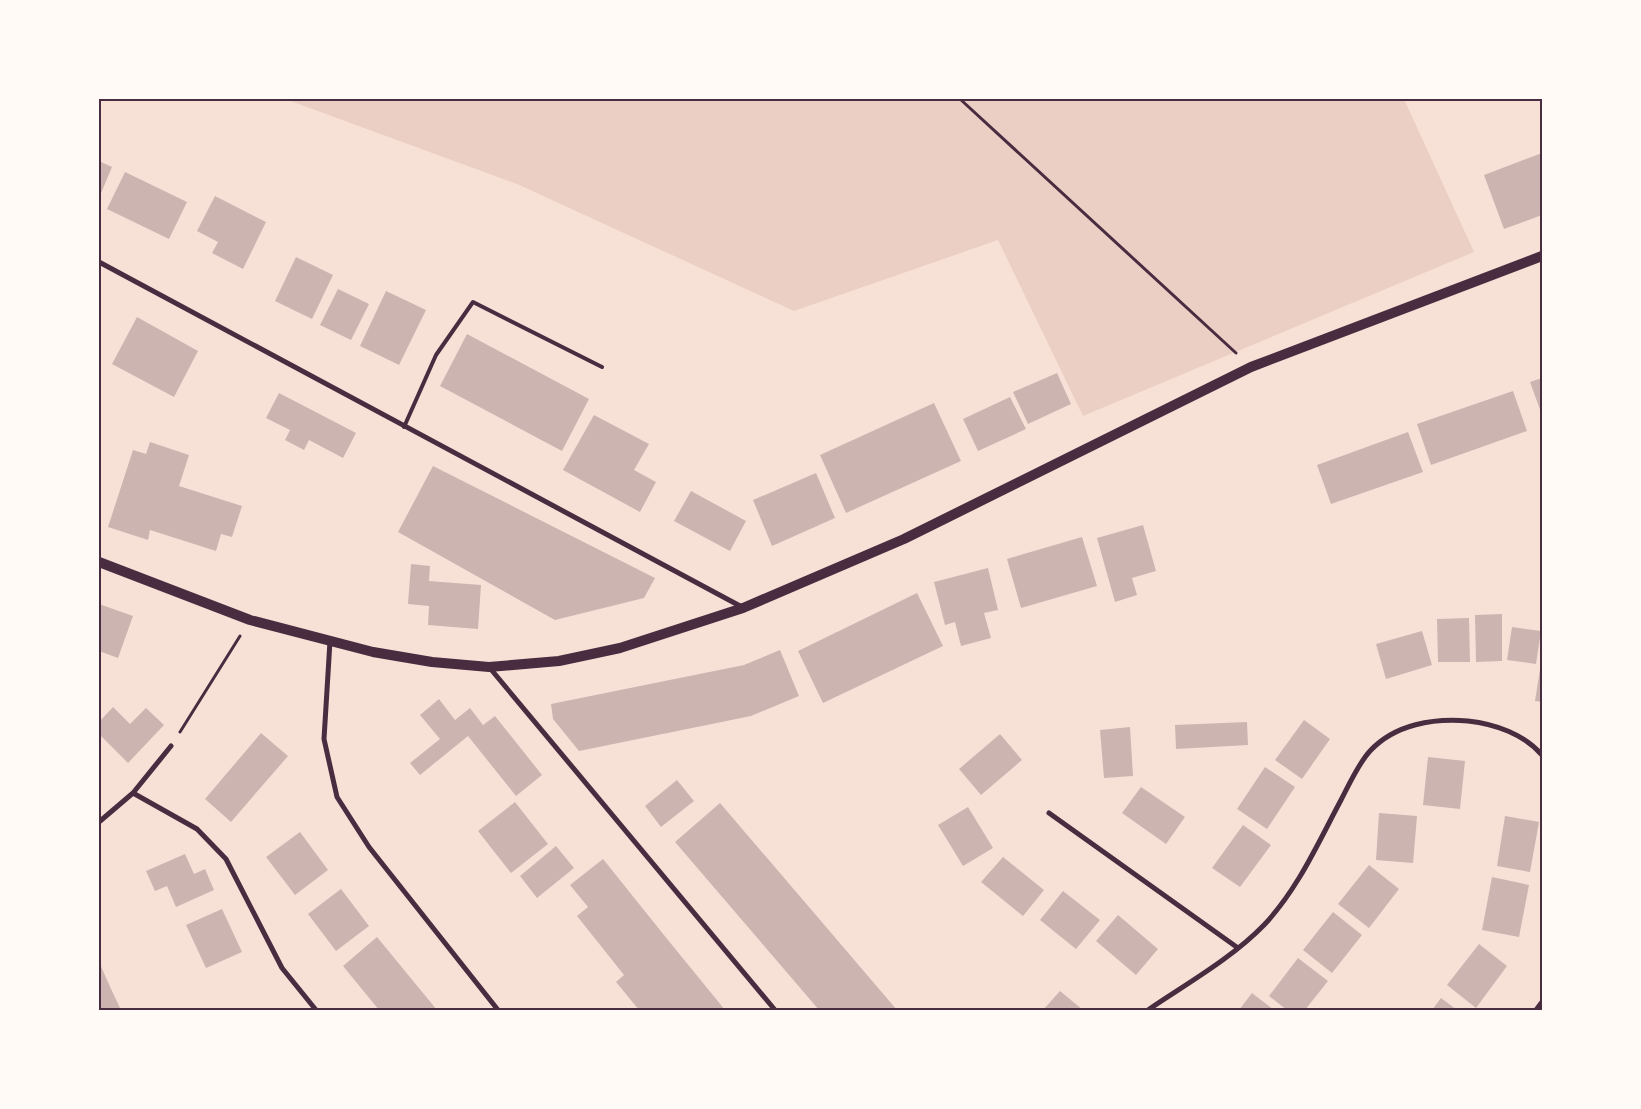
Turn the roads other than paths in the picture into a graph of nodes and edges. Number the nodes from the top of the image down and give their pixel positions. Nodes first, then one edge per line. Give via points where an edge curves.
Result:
1 (1542, 256) edge
2 (99, 262) edge
3 (602, 367) dead end
4 (404, 426) junction
5 (99, 562) edge
6 (743, 608) junction
7 (330, 641) junction
8 (489, 667) junction
9 (171, 746) road end
10 (1542, 755) edge
11 (133, 794) junction
12 (1049, 813) dead end
13 (99, 822) edge
14 (1238, 948) junction
15 (1542, 1002) edge
16 (316, 1010) edge
17 (498, 1010) edge
18 (776, 1010) edge
19 (1148, 1010) edge
20 (1536, 1010) edge

1 - 6 main road via 1251,367 904,538
2 - 4 street
3 - 4 lane via 472,302 436,355
4 - 6 street
5 - 7 main road via 250,620
6 - 8 main road via 620,648 559,661
7 - 8 main road via 432,662
7 - 17 street via 324,739 337,797 369,847
8 - 18 street
9 - 11 street
10 - 14 street via 1511,731 1480,722 1450,720 1416,724 1394,734 1370,751 1296,886 1264,925
11 - 13 street
11 - 16 street via 197,830 226,859 282,968
12 - 14 street
14 - 19 street
15 - 20 street

